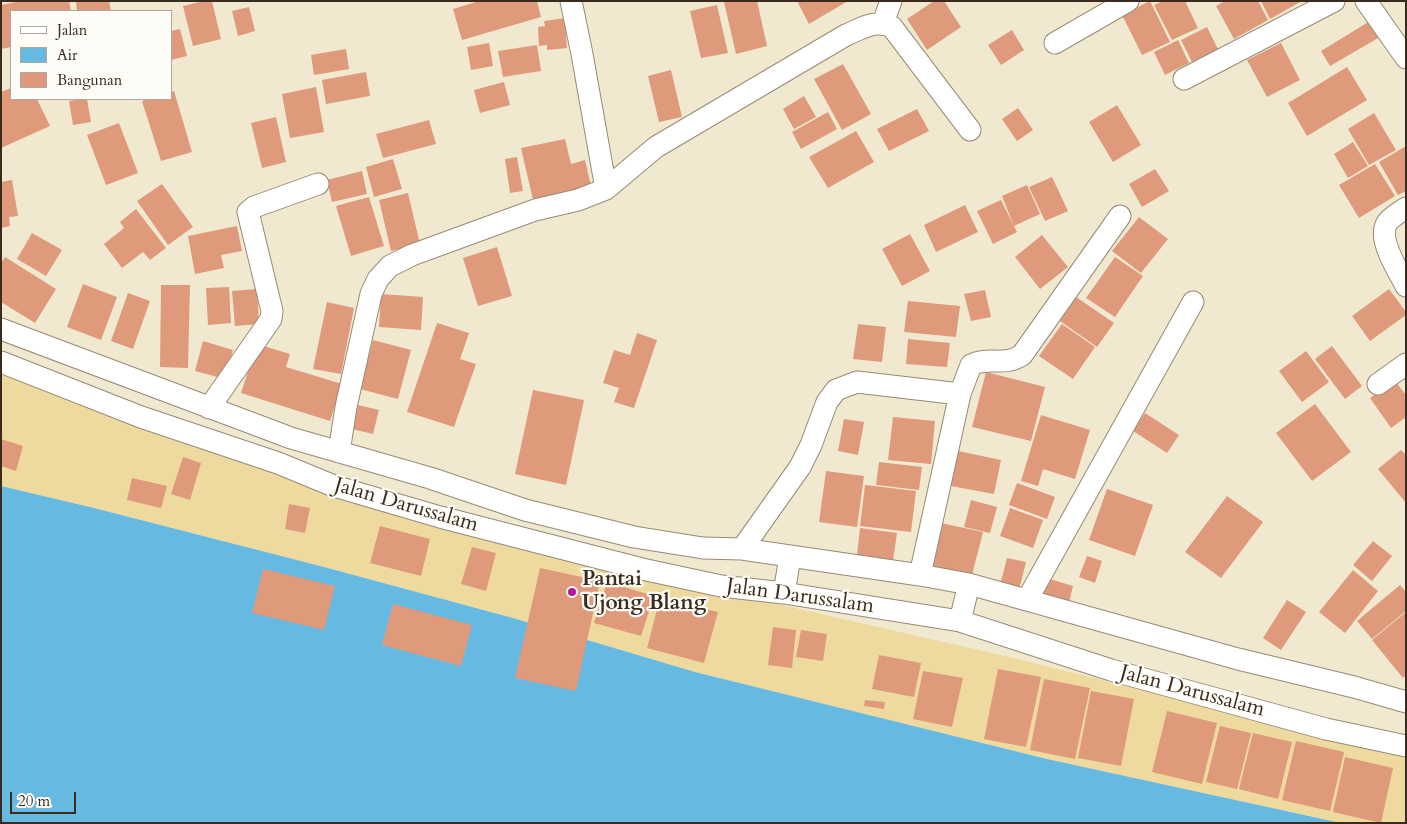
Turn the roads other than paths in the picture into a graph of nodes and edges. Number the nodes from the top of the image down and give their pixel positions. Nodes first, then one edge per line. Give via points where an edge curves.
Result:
1 (571, 1) edge
2 (891, 1) edge
3 (1128, 1) edge
4 (1334, 1) edge
5 (1366, 1) edge
6 (883, 23) junction
7 (1055, 44) dead end
8 (1406, 58) edge
9 (1184, 79) dead end
10 (970, 130) dead end
11 (318, 184) dead end
12 (606, 189) junction
13 (1406, 208) edge
14 (1120, 216) dead end
15 (1406, 286) edge
16 (1193, 302) dead end
17 (1, 329) edge
18 (1, 362) edge
19 (1406, 364) edge
20 (1378, 384) dead end
21 (960, 394) junction
22 (209, 408) junction
23 (339, 452) junction
24 (742, 550) junction
25 (790, 557) junction
26 (920, 574) junction
27 (969, 584) junction
28 (784, 593) junction
29 (1027, 600) junction
30 (960, 621) junction
31 (1406, 702) edge
32 (1406, 746) edge

1 - 12 street
2 - 6 street
3 - 7 street
4 - 9 street
5 - 8 street
6 - 10 street via 892,27
6 - 12 street via 846,35 656,147
11 - 22 street via 248,212 272,311 271,319
12 - 23 street via 578,200 535,210 390,266 378,279 371,294
13 - 15 street via 1388,220 1384,228 1388,250
14 - 21 street via 1022,355 1008,362 972,365
16 - 29 street
17 - 22 street, Jalan Darussalam
18 - 28 street, Jalan Darussalam via 141,417 278,463 334,486 642,569 721,586
19 - 20 street
21 - 24 street via 857,382 836,390 826,402 800,468
21 - 26 street
22 - 23 street, Jalan Darussalam
23 - 24 street, Jalan Darussalam via 525,510 634,537 703,548
24 - 25 street, Jalan Darussalam
25 - 26 street, Jalan Darussalam
25 - 28 street
26 - 27 street, Jalan Darussalam
27 - 29 street, Jalan Darussalam
27 - 30 street
28 - 30 street, Jalan Darussalam
29 - 31 street, Jalan Darussalam via 1238,660
30 - 32 street, Jalan Darussalam via 1111,670 1326,728

